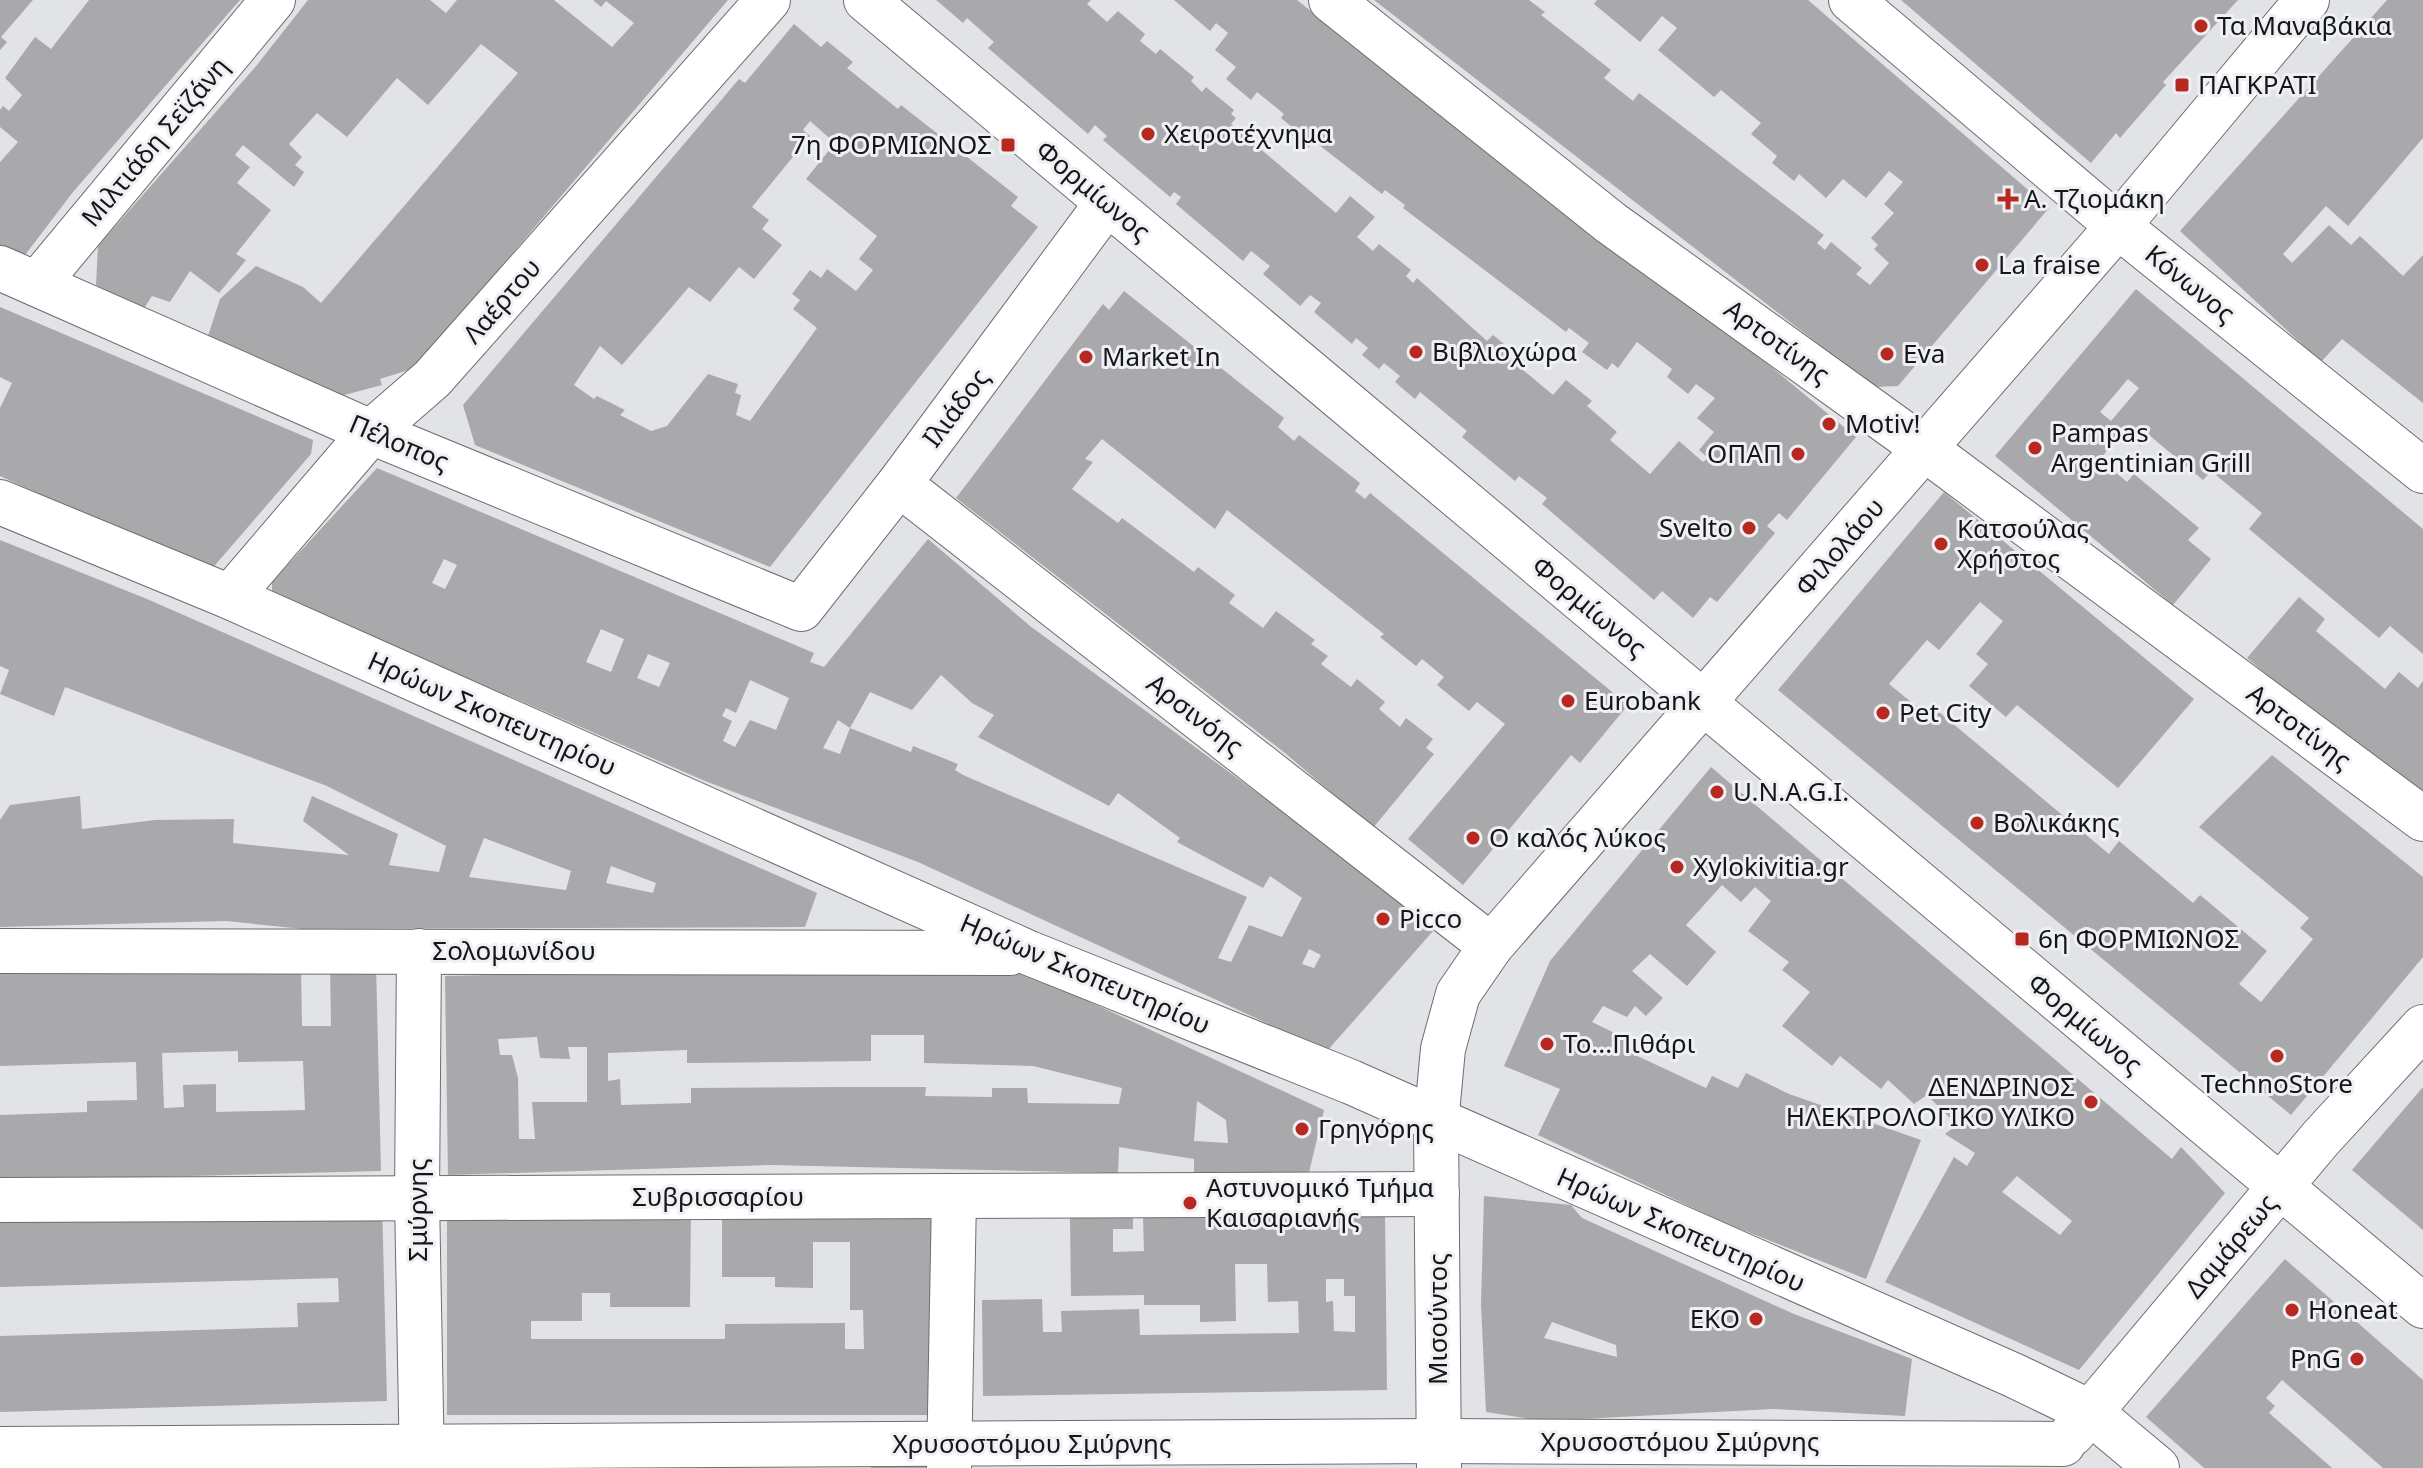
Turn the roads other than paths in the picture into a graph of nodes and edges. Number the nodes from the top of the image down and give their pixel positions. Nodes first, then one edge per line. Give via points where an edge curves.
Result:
1 (273, 0) edge
2 (768, 0) edge
3 (866, 0) edge
4 (1331, 0) edge
5 (1851, 0) edge
6 (2307, 0) edge
7 (1107, 203) junction
8 (2118, 226) junction
9 (19, 276) edge
10 (371, 432) junction
11 (1925, 449) junction
12 (2423, 471) edge
13 (899, 484) junction
14 (0, 502) edge
15 (230, 597) junction
16 (801, 609) joint
17 (1703, 704) junction
18 (2423, 819) edge
19 (1491, 946) junction
20 (0, 951) edge
21 (419, 951) junction
22 (1029, 953) junction
23 (2423, 1027) edge
24 (1436, 1123) junction
25 (2280, 1188) junction
26 (1437, 1194) junction
27 (954, 1196) junction
28 (417, 1198) junction
29 (0, 1200) edge
30 (2423, 1306) edge
31 (2066, 1441) edge
32 (0, 1449) edge
33 (1439, 1454) edge
34 (949, 1456) edge
35 (422, 1458) edge
36 (2157, 1468) edge

1 - 9 street, Μιλτιάδη Σεϊζάνη
2 - 10 street, Λαέρτου via 432,379
3 - 7 street, Φορμίωνος
4 - 11 street, Αρτοτίνης via 1611,223
5 - 8 street, Κόνωνος
6 - 8 street, Φιλολάου
7 - 13 street, Ιλιάδος
7 - 17 street, Φορμίωνος
8 - 11 street, Φιλολάου
8 - 12 street, Κόνωνος
9 - 10 street, Πέλοπος
10 - 15 street, Λαέρτου
10 - 16 street, Πέλοπος
11 - 17 street, Φιλολάου
11 - 18 street, Αρτοτίνης
13 - 16 street, Ιλιάδος
13 - 19 street, Αρσινόης
14 - 15 street, Ηρώων Σκοπευτηρίου
15 - 22 street, Ηρώων Σκοπευτηρίου
17 - 19 street, Φιλολάου
17 - 25 street, Φορμίωνος
19 - 24 street, Φιλολάου via 1458,994 1443,1049
20 - 21 street, Σολομωνίδου
21 - 22 street, Σολομωνίδου
21 - 28 street, Σμύρνης
22 - 24 street, Ηρώων Σκοπευτηρίου via 1351,1082
23 - 25 street, Δαμάρεως
24 - 26 street, Μισούντος
24 - 31 street, Ηρώων Σκοπευτηρίου
25 - 30 street, Φορμίωνος
25 - 31 street, Δαμάρεως
26 - 27 street, Συβρισσαρίου
26 - 33 street, Μισούντος
27 - 28 street, Συβρισσαρίου
27 - 34 street
28 - 29 street, Συβρισσαρίου
28 - 35 street, Σμύρνης
31 - 33 street, Χρυσοστόμου Σμύρνης
31 - 36 street, Ηρώων Σκοπευτηρίου
32 - 35 street, Χρυσοστόμου Σμύρνης
33 - 34 street, Χρυσοστόμου Σμύρνης
34 - 35 street, Χρυσοστόμου Σμύρνης

